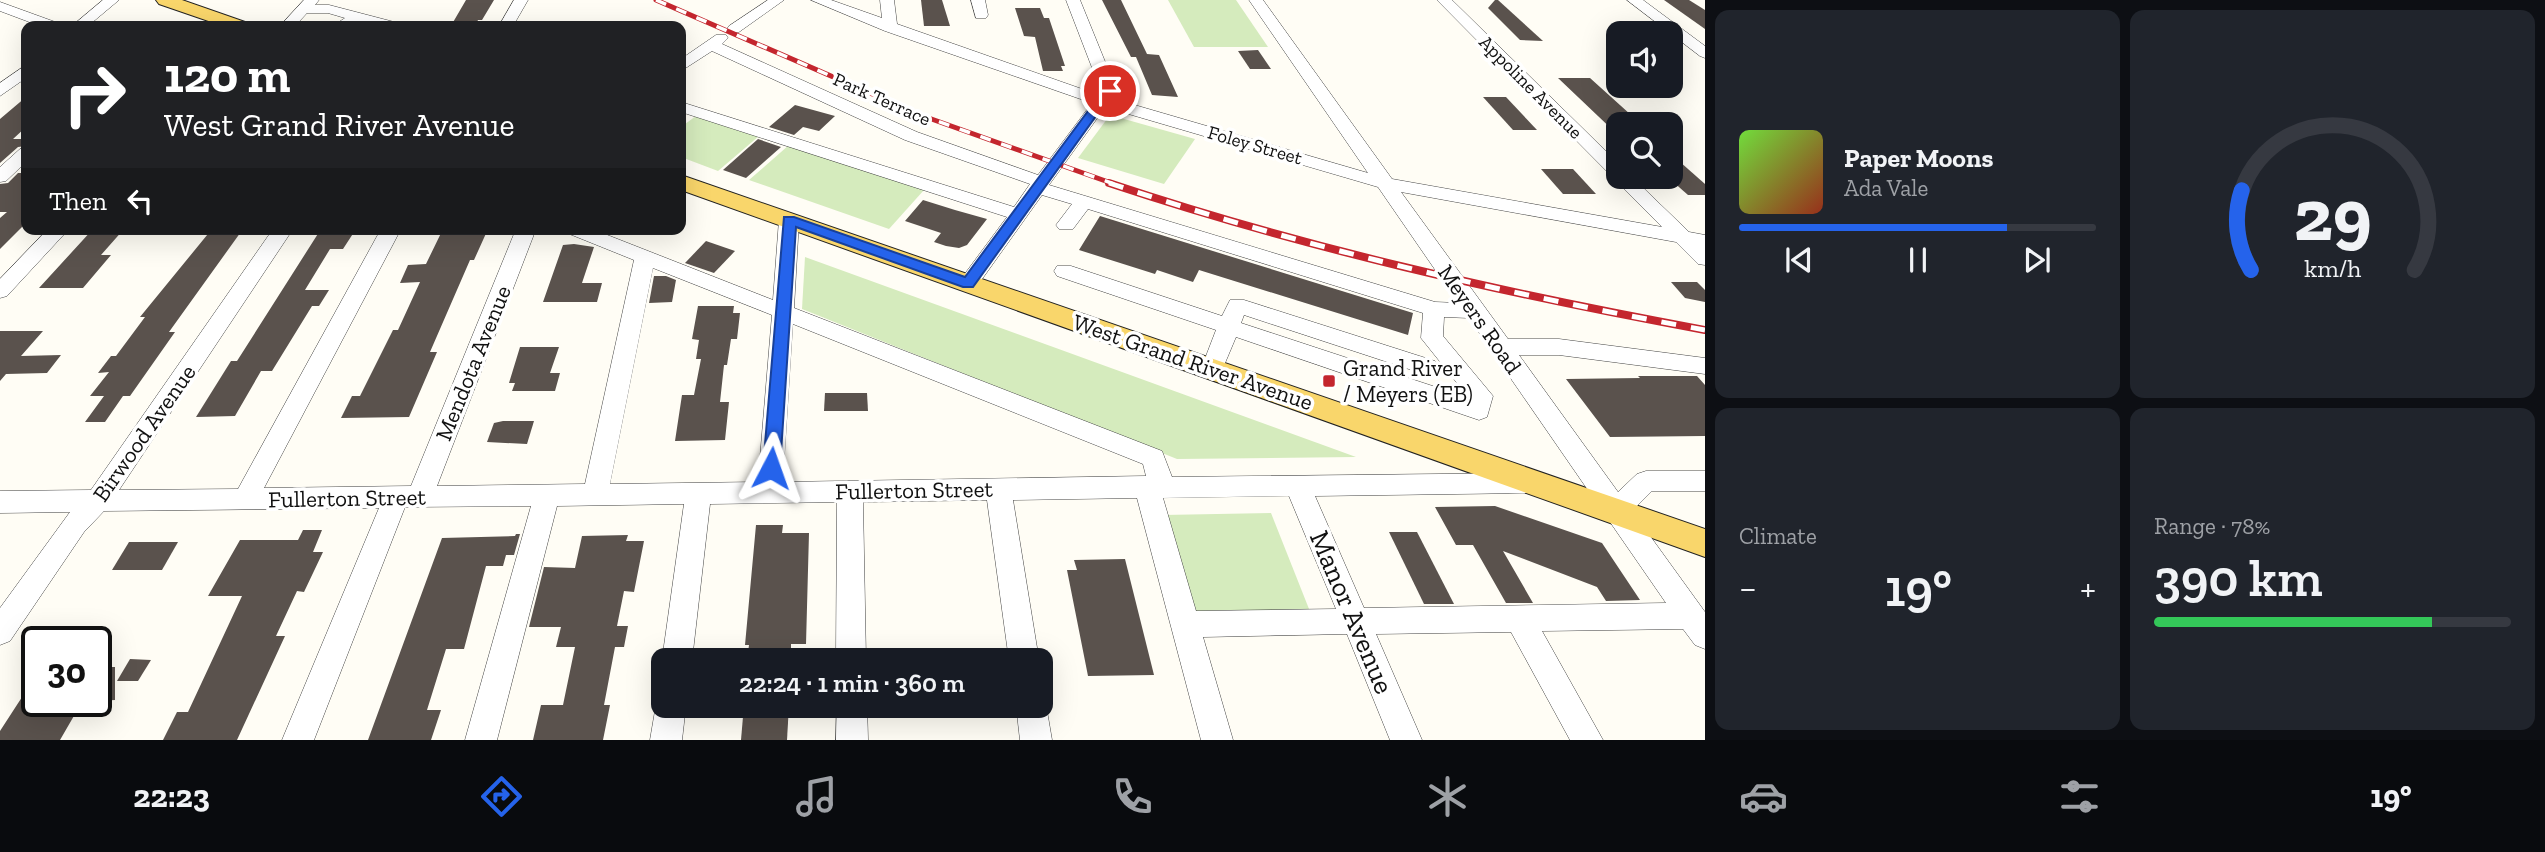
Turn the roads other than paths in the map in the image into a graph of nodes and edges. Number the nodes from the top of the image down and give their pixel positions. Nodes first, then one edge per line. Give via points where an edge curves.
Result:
1 (112, 0) edge
2 (165, 0) edge
3 (521, 0) edge
4 (777, 0) edge
5 (818, 0) edge
6 (887, 0) edge
7 (1073, 0) edge
8 (1256, 0) edge
9 (1444, 0) edge
10 (1634, 0) edge
11 (308, 5) edge
12 (0, 6) edge
13 (18, 13) junction
14 (358, 17) junction
15 (39, 21) edge
16 (85, 21) edge
17 (225, 21) edge
18 (292, 21) edge
19 (350, 21) edge
20 (374, 21) edge
21 (509, 21) edge
22 (0, 26) edge
23 (890, 28) junction
24 (723, 37) junction
25 (1705, 53) edge
26 (686, 63) edge
27 (21, 74) edge
28 (0, 91) edge
29 (1105, 102) junction
30 (686, 109) edge
31 (21, 158) edge
32 (1606, 161) edge
33 (0, 177) edge
34 (1384, 183) junction
35 (686, 184) edge
36 (1039, 184) junction
37 (1634, 189) edge
38 (1084, 201) junction
39 (1018, 214) junction
40 (789, 220) junction
41 (1066, 225) dead end
42 (53, 235) edge
43 (279, 235) edge
44 (388, 235) edge
45 (523, 235) edge
46 (591, 235) edge
47 (1684, 239) junction
48 (1705, 242) edge
49 (645, 256) junction
50 (1705, 259) edge
51 (1064, 271) dead end
52 (968, 284) junction
53 (0, 291) edge
54 (782, 309) junction
55 (1434, 309) junction
56 (1473, 311) junction
57 (1229, 328) junction
58 (1432, 338) junction
59 (1500, 347) junction
60 (1705, 366) edge
61 (1427, 367) junction
62 (1212, 369) junction
63 (1423, 393) junction
64 (1705, 481) edge
65 (1534, 483) junction
66 (1297, 484) junction
67 (1154, 486) junction
68 (998, 488) junction
69 (850, 491) junction
70 (769, 492) junction
71 (698, 493) junction
72 (547, 495) junction
73 (595, 495) junction
74 (408, 498) junction
75 (245, 500) junction
76 (98, 501) junction
77 (0, 502) edge
78 (1616, 510) junction
79 (1705, 543) edge
80 (1518, 618) junction
81 (1355, 621) junction
82 (1184, 624) junction
83 (1698, 626) edge
84 (0, 632) edge
85 (679, 648) edge
86 (851, 648) edge
87 (1022, 648) edge
88 (669, 718) edge
89 (852, 718) edge
90 (1033, 718) edge
91 (298, 740) edge
92 (481, 740) edge
93 (666, 740) edge
94 (852, 740) edge
95 (1036, 740) edge
96 (1217, 740) edge
97 (1406, 740) edge
98 (1587, 740) edge

1 - 16 street
2 - 17 main road
3 - 21 street
4 - 24 street
5 - 23 street, Foley Street
6 - 23 street
7 - 29 street via 1110,91
8 - 34 street, Meyers Road
9 - 32 street, Appoline Avenue
10 - 25 street
11 - 14 street
11 - 18 street
12 - 13 street
13 - 15 street
13 - 22 street
14 - 19 street
14 - 20 street
23 - 29 street, Foley Street
24 - 26 street
24 - 36 street, Park Terrace via 911,136
27 - 28 street
29 - 34 street, Foley Street
29 - 36 street
30 - 39 street
31 - 33 street
34 - 47 street, Foley Street
34 - 56 street, Meyers Road
35 - 40 main road, West Grand River Avenue
36 - 38 street, Park Terrace
36 - 39 street
37 - 47 street, Appoline Avenue
38 - 41 street
38 - 55 street, Park Terrace
39 - 52 street
40 - 52 main road, West Grand River Avenue
40 - 54 street
42 - 53 street
43 - 76 street, Birwood Avenue
44 - 75 street
45 - 74 street, Mendota Avenue
46 - 49 street
47 - 48 street, Foley Street
47 - 50 street, Appoline Avenue
49 - 54 street
49 - 73 street
51 - 57 street
52 - 62 main road, West Grand River Avenue
54 - 67 street via 1153,457
54 - 70 street
55 - 56 street, Park Terrace
55 - 58 street
56 - 59 street, Meyers Road
57 - 61 street via 1237,305
57 - 62 street
57 - 63 street
58 - 61 street
58 - 63 street via 1481,396 1479,411
59 - 60 street via 1559,347
59 - 78 street, Meyers Road
61 - 63 street
62 - 65 main road, West Grand River Avenue
64 - 78 street via 1646,481
65 - 66 street, Fullerton Street
65 - 78 main road, West Grand River Avenue
66 - 67 street, Fullerton Street
66 - 81 street, Manor Avenue
67 - 68 street, Fullerton Street
67 - 82 street
68 - 69 street, Fullerton Street
68 - 87 street
69 - 70 street, Fullerton Street
69 - 86 street
70 - 71 street, Fullerton Street
71 - 73 street, Fullerton Street
71 - 85 street
72 - 73 street, Fullerton Street
72 - 74 street, Fullerton Street
72 - 92 street
74 - 75 street, Fullerton Street
74 - 91 street, Mendota Avenue
75 - 76 street, Fullerton Street
76 - 77 street, Fullerton Street
76 - 84 street, Birwood Avenue via 75,524
78 - 79 main road, West Grand River Avenue
78 - 83 street, Meyers Road
80 - 81 street
80 - 83 street
80 - 98 street
81 - 82 street
81 - 97 street, Manor Avenue
82 - 96 street
88 - 93 street
89 - 94 street
90 - 95 street

